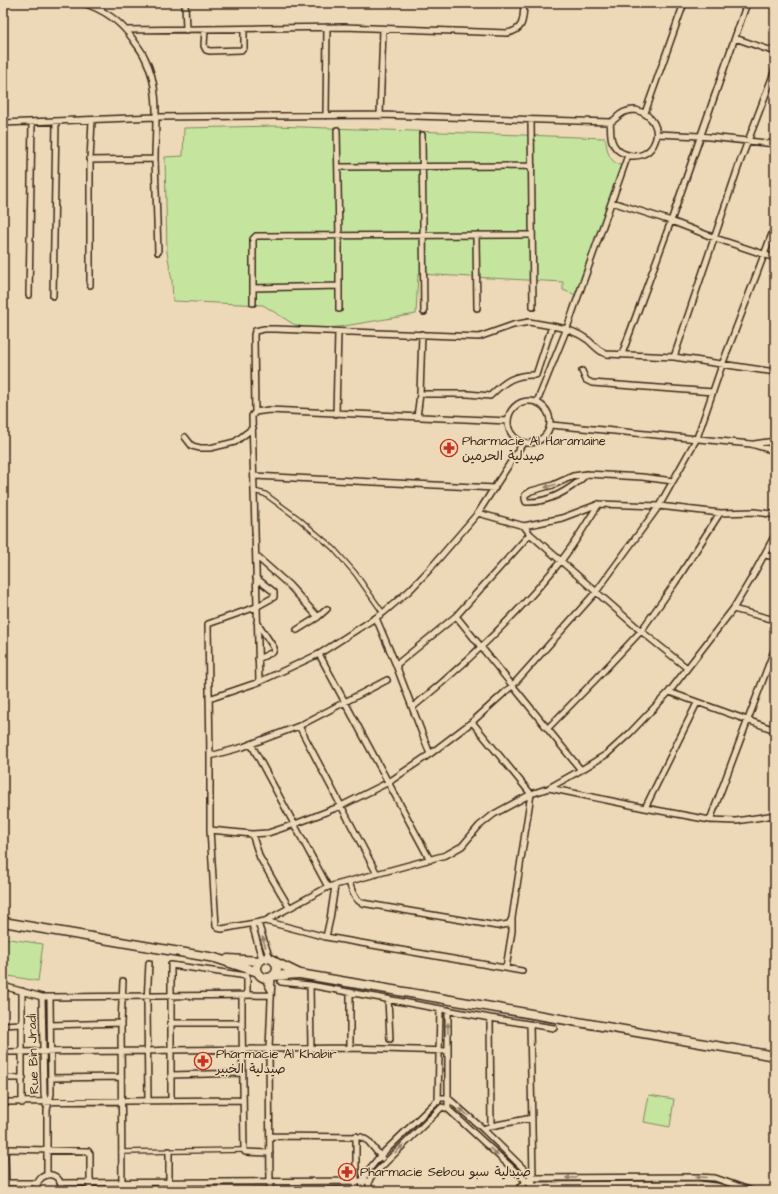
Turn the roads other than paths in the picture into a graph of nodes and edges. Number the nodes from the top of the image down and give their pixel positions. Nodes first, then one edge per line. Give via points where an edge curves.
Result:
1 (83, 3) edge
2 (184, 3) edge
3 (524, 3) edge
4 (684, 3) edge
5 (747, 3) edge
6 (327, 27) junction
7 (244, 28) junction
8 (205, 29) junction
9 (384, 29) junction
10 (126, 30) junction
11 (186, 30) junction
12 (735, 38) junction
13 (775, 52) edge
14 (775, 70) edge
15 (645, 112) junction
16 (326, 116) junction
17 (380, 116) junction
18 (156, 117) junction
19 (92, 120) junction
20 (531, 121) junction
21 (32, 122) junction
22 (56, 122) junction
23 (610, 122) junction
24 (3, 123) edge
25 (337, 130) dead end
26 (657, 134) junction
27 (422, 135) dead end
28 (700, 136) junction
29 (748, 140) junction
30 (775, 144) edge
31 (628, 155) junction
32 (155, 159) junction
33 (90, 160) junction
34 (422, 166) junction
35 (532, 166) junction
36 (338, 167) junction
37 (612, 202) junction
38 (671, 221) junction
39 (775, 226) edge
40 (532, 235) junction
41 (423, 236) junction
42 (476, 236) junction
43 (339, 237) junction
44 (714, 238) junction
45 (158, 252) dead end
46 (765, 255) junction
47 (775, 258) edge
48 (90, 285) dead end
49 (339, 286) junction
50 (252, 288) junction
51 (29, 295) dead end
52 (53, 296) dead end
53 (254, 303) dead end
54 (533, 307) dead end
55 (477, 308) dead end
56 (339, 309) dead end
57 (424, 312) dead end
58 (552, 326) junction
59 (567, 328) junction
60 (338, 332) junction
61 (422, 334) junction
62 (622, 354) junction
63 (674, 357) junction
64 (722, 365) junction
65 (582, 371) dead end
66 (775, 372) edge
67 (536, 375) junction
68 (547, 377) junction
69 (713, 392) junction
70 (420, 394) junction
71 (537, 402) junction
72 (255, 412) junction
73 (336, 414) junction
74 (417, 417) junction
75 (508, 421) junction
76 (550, 425) junction
77 (253, 428) junction
78 (184, 437) dead end
79 (697, 438) junction
80 (775, 442) edge
81 (523, 443) junction
82 (750, 444) junction
83 (775, 451) edge
84 (587, 474) junction
85 (254, 476) junction
86 (673, 481) junction
87 (494, 488) junction
88 (254, 491) junction
89 (599, 504) junction
90 (659, 506) junction
91 (478, 513) junction
92 (720, 513) junction
93 (775, 517) edge
94 (524, 526) junction
95 (530, 534) junction
96 (775, 535) edge
97 (765, 555) junction
98 (256, 556) junction
99 (775, 557) edge
100 (561, 561) junction
101 (256, 578) junction
102 (596, 592) junction
103 (256, 607) junction
104 (327, 609) dead end
105 (733, 609) junction
106 (383, 613) junction
107 (456, 616) junction
108 (318, 617) junction
109 (376, 618) junction
110 (775, 620) edge
111 (256, 621) junction
112 (297, 630) dead end
113 (641, 631) junction
114 (482, 648) junction
115 (775, 648) edge
116 (319, 654) junction
117 (258, 659) junction
118 (396, 665) junction
119 (687, 668) junction
120 (387, 680) dead end
121 (259, 682) junction
122 (513, 685) junction
123 (669, 692) junction
124 (209, 699) junction
125 (345, 702) junction
126 (697, 703) junction
127 (413, 707) junction
128 (748, 720) junction
129 (472, 722) junction
130 (299, 726) junction
131 (548, 728) junction
132 (775, 730) edge
133 (251, 744) junction
134 (430, 754) junction
135 (210, 756) junction
136 (581, 770) junction
137 (388, 782) junction
138 (549, 788) junction
139 (532, 794) junction
140 (341, 806) junction
141 (644, 808) junction
142 (775, 815) edge
143 (710, 820) junction
144 (295, 824) junction
145 (210, 830) junction
146 (252, 834) junction
147 (430, 860) junction
148 (376, 874) junction
149 (349, 882) junction
150 (335, 886) junction
151 (328, 888) junction
152 (289, 907) junction
153 (512, 918) junction
154 (265, 921) junction
155 (3, 922) edge
156 (258, 923) junction
157 (252, 924) junction
158 (326, 937) junction
159 (221, 959) junction
160 (261, 960) junction
161 (273, 961) junction
162 (150, 963) dead end
163 (506, 968) junction
164 (522, 970) dead end
165 (300, 974) junction
166 (267, 975) junction
167 (123, 982) dead end
168 (281, 982) dead end
169 (310, 985) junction
170 (3, 986) edge
171 (22, 991) junction
172 (270, 992) junction
173 (350, 992) junction
174 (122, 996) junction
175 (148, 996) junction
176 (170, 996) junction
177 (245, 996) junction
178 (42, 997) junction
179 (50, 997) junction
180 (388, 999) junction
181 (440, 1008) junction
182 (448, 1010) junction
183 (490, 1018) junction
184 (170, 1022) junction
185 (121, 1023) junction
186 (242, 1023) junction
187 (21, 1024) junction
188 (530, 1024) junction
189 (3, 1025) edge
190 (50, 1025) junction
191 (554, 1028) dead end
192 (390, 1039) dead end
193 (350, 1048) junction
194 (269, 1049) junction
195 (311, 1049) junction
196 (171, 1050) junction
197 (242, 1050) junction
198 (439, 1051) junction
199 (448, 1051) junction
200 (3, 1052) edge
201 (22, 1052) junction
202 (43, 1052) junction
203 (50, 1052) junction
204 (121, 1052) junction
205 (148, 1052) junction
206 (775, 1056) edge
207 (243, 1073) junction
208 (171, 1075) junction
209 (122, 1077) junction
210 (3, 1078) edge
211 (23, 1078) junction
212 (51, 1078) junction
213 (448, 1098) junction
214 (243, 1100) junction
215 (438, 1100) junction
216 (122, 1101) junction
217 (148, 1101) junction
218 (171, 1101) junction
219 (3, 1102) edge
220 (47, 1102) junction
221 (22, 1103) junction
222 (448, 1109) junction
223 (438, 1111) junction
224 (532, 1118) junction
225 (490, 1126) junction
226 (483, 1130) junction
227 (270, 1136) junction
228 (356, 1136) junction
229 (47, 1150) junction
230 (244, 1150) junction
231 (169, 1151) junction
232 (121, 1152) junction
233 (270, 1152) junction
234 (380, 1156) junction
235 (386, 1162) junction
236 (47, 1175) junction
237 (532, 1178) junction
238 (369, 1180) junction
239 (359, 1181) junction
240 (122, 1182) junction
241 (169, 1182) junction
242 (270, 1182) junction
243 (526, 1182) junction
244 (4, 1183) edge
245 (37, 1183) junction
246 (60, 1183) junction
247 (90, 1183) junction
248 (532, 1185) junction
249 (6, 1191) edge
250 (38, 1191) edge
251 (60, 1191) edge
252 (90, 1191) edge
253 (122, 1191) edge
254 (168, 1191) edge
255 (205, 1191) edge
256 (254, 1191) edge
257 (270, 1191) edge
258 (356, 1191) edge
259 (363, 1191) edge
260 (370, 1191) edge
261 (517, 1191) edge
262 (526, 1191) edge
263 (733, 1191) edge
264 (752, 1191) edge

1 - 10 street via 101,11
2 - 11 street
3 - 9 street via 523,20 514,32
4 - 15 street
5 - 12 street
6 - 7 street
6 - 9 street
6 - 16 street
7 - 8 street
7 - 8 street via 244,48 210,51 204,46
8 - 11 street
9 - 17 street
10 - 11 street
10 - 18 street via 149,67 153,80
12 - 13 street
12 - 28 street
14 - 29 street
15 - 23 street via 628,111
15 - 26 street via 655,124
16 - 17 street
16 - 18 street
17 - 20 street
18 - 19 street
18 - 32 street
19 - 22 street
19 - 33 street
20 - 23 street
20 - 35 street
21 - 22 street
21 - 24 street
21 - 51 street
22 - 52 street
23 - 31 street via 615,146
25 - 36 street
26 - 28 street
26 - 31 street via 653,146 648,151 636,156
27 - 34 street
28 - 29 street
28 - 38 street
29 - 30 street
29 - 44 street
31 - 37 street
32 - 33 street
32 - 45 street
33 - 48 street
34 - 35 street
34 - 36 street
34 - 41 street
35 - 40 street
36 - 43 street
37 - 38 street
37 - 59 street
38 - 44 street
38 - 62 street
39 - 46 street
40 - 42 street
40 - 54 street
41 - 42 street
41 - 43 street
41 - 57 street
42 - 55 street
43 - 49 street
43 - 50 street via 256,236 253,238
44 - 46 street
44 - 63 street
46 - 47 street
46 - 64 street
49 - 50 street
49 - 56 street
50 - 53 street
58 - 59 street
58 - 61 street via 529,322 479,337
58 - 67 street
59 - 62 street via 584,337 600,352
59 - 68 street
60 - 61 street
60 - 72 street via 275,329 255,331
60 - 73 street
61 - 70 street
62 - 63 street
63 - 64 street
64 - 66 street
64 - 69 street
65 - 69 street via 590,383
67 - 68 street
67 - 70 street via 520,376 502,384 490,396
68 - 71 street
69 - 79 street
70 - 74 street
71 - 75 street via 520,403 514,408
71 - 76 street via 549,413
72 - 73 street via 269,410
72 - 77 street via 252,416
73 - 74 street
74 - 75 street
75 - 81 street via 512,434
76 - 79 street
76 - 81 street via 548,433 537,442
77 - 78 street via 235,442 210,448 192,446
77 - 85 street
79 - 82 street
79 - 86 street
80 - 82 street
81 - 87 street
82 - 83 street
84 -> 84 street via 573,476 531,491 525,495 526,502 551,498 576,484
84 - 86 street
85 - 87 street
85 - 88 street
86 - 90 street
87 - 91 street
88 - 98 street
88 - 106 street via 265,494 333,548 355,573
89 - 90 street
89 - 94 street via 562,518
89 - 100 street
90 - 92 street
90 - 102 street
91 - 94 street
91 - 106 street via 410,590
92 - 93 street via 754,512
92 - 113 street
94 - 95 street
95 - 100 street
95 - 107 street
96 - 97 street
97 - 99 street
97 - 105 street
98 - 101 street
98 - 108 street via 289,585
100 - 102 street
100 - 114 street
101 - 103 street
101 - 103 street via 275,595
102 - 113 street
102 - 122 street
103 - 111 street
103 - 124 street via 208,624
104 - 108 street
105 - 110 street
105 - 119 street
106 - 109 street
107 - 114 street
107 - 118 street
108 - 112 street
109 - 116 street
109 - 118 street
111 - 117 street
111 - 117 street via 274,648 273,652
113 - 119 street
113 - 131 street
114 - 122 street
114 - 127 street
115 - 128 street
116 - 121 street
116 - 125 street
117 - 121 street
118 - 127 street
119 - 123 street
120 - 125 street
121 - 124 street
122 - 129 street
122 - 131 street
123 - 126 street
123 - 136 street via 608,754
124 - 135 street
125 - 130 street
125 - 137 street
126 - 128 street
126 - 141 street
127 - 134 street
128 - 132 street
128 - 143 street
129 - 134 street
129 - 139 street
130 - 133 street
130 - 140 street
131 - 136 street
133 - 135 street
133 - 144 street
134 - 137 street
135 - 145 street
136 - 138 street
137 - 140 street
137 - 147 street
138 - 139 street
138 - 141 street
139 - 147 street via 486,819 462,846
139 - 153 street
140 - 144 street
140 - 148 street
141 - 143 street
142 - 143 street via 736,821
144 - 146 street via 268,833
144 - 151 street
145 - 146 street
145 - 157 street via 216,926 222,929
146 - 152 street via 260,858
147 - 148 street
148 - 149 street
149 - 150 street
149 - 153 street via 357,900 362,903 497,926 509,924
150 - 151 street
150 - 158 street
151 - 152 street
152 - 154 street
153 - 163 street
154 - 156 street
154 - 158 street
155 - 159 main road
156 - 157 street
161 -> 156 street
157 - 160 street
158 - 163 street
159 - 160 main road
159 - 166 main road
160 - 161 main road via 266,958
160 - 166 main road via 258,964
161 - 165 main road
161 - 166 main road via 277,969
162 - 175 street
163 - 164 street
165 - 166 main road
165 - 206 main road
166 - 172 street
167 - 174 street
168 - 169 street
169 - 173 street
169 - 195 street
170 - 171 street
171 - 178 street
171 - 187 street
172 - 177 street
172 - 194 street
173 - 180 street
173 - 193 street
174 - 175 street
174 - 179 street
174 - 185 street
175 - 176 street
175 - 205 street
176 - 177 street
176 - 177 street via 171,965 247,976
176 - 184 street
177 - 186 street
178 - 179 street
178 - 202 street, Rue Bin Jradi
179 - 190 street, Rue Bin Jradi
180 - 181 street
180 - 192 street
181 - 182 street
181 - 198 street
182 - 183 street
199 -> 182 street
183 - 188 street
183 - 225 street
184 - 186 street
184 - 196 street
185 - 190 street
185 - 204 street
186 - 197 street
187 - 189 street
187 - 201 street
188 - 191 street
188 - 224 street
190 - 203 street, Rue Bin Jradi
193 - 195 street
193 - 198 street
194 - 195 street
194 - 197 street
194 - 227 street
196 - 197 street
196 - 205 street
196 - 208 street
197 - 207 street
198 - 199 street
198 - 215 street
199 - 213 street
200 - 201 street
201 - 202 street
201 - 211 street
202 - 203 street
202 - 220 street, Rue Bin Jradi via 44,1094
203 - 204 street
203 - 212 street, Rue Bin Jradi
204 - 205 street
204 - 209 street
205 - 217 street
207 - 208 street
207 - 214 street
208 - 218 street
209 - 212 street
209 - 216 street
210 - 211 street
211 - 221 street
212 - 220 street, Rue Bin Jradi via 51,1094
213 - 215 street
213 - 222 street
226 -> 213 street
214 - 218 street
214 - 230 street
215 - 223 street
215 - 234 street
216 - 217 street
216 - 220 street
216 - 232 street
217 - 218 street
219 - 221 street
220 - 221 street
220 - 229 street, Rue Bin Jradi
222 - 223 street via 442,1107
222 -> 243 street
235 -> 223 street
224 - 225 street
224 - 237 street
225 - 226 street
226 - 237 street
227 - 228 street
227 - 233 street
228 - 234 street via 368,1141
228 - 239 street
229 - 236 street, Rue Bin Jradi
229 - 244 street via 7,1150
229 - 247 street via 88,1150
230 - 231 street
230 - 233 street
231 - 232 street
231 - 241 street
232 - 240 street
233 - 242 street
234 - 235 street
234 - 239 street
235 - 238 street
236 - 245 street
236 - 246 street via 56,1177
237 - 243 street
237 - 248 street
264 -> 237 street via 709,1177
238 - 239 street
238 - 260 street
239 - 242 street
239 - 258 street
239 - 259 street
240 - 241 street
240 - 247 street
240 - 253 street
241 - 242 street
242 - 257 street
243 - 248 street
243 - 261 street
244 - 245 street
244 - 249 street
245 - 250 street
246 - 247 street
246 - 251 street
247 - 252 street
248 - 262 street
248 - 263 street via 709,1184
251 - 252 street
252 - 253 street
253 - 254 street
254 - 255 street
256 - 257 street
257 - 258 street
258 - 259 street
259 - 260 street

